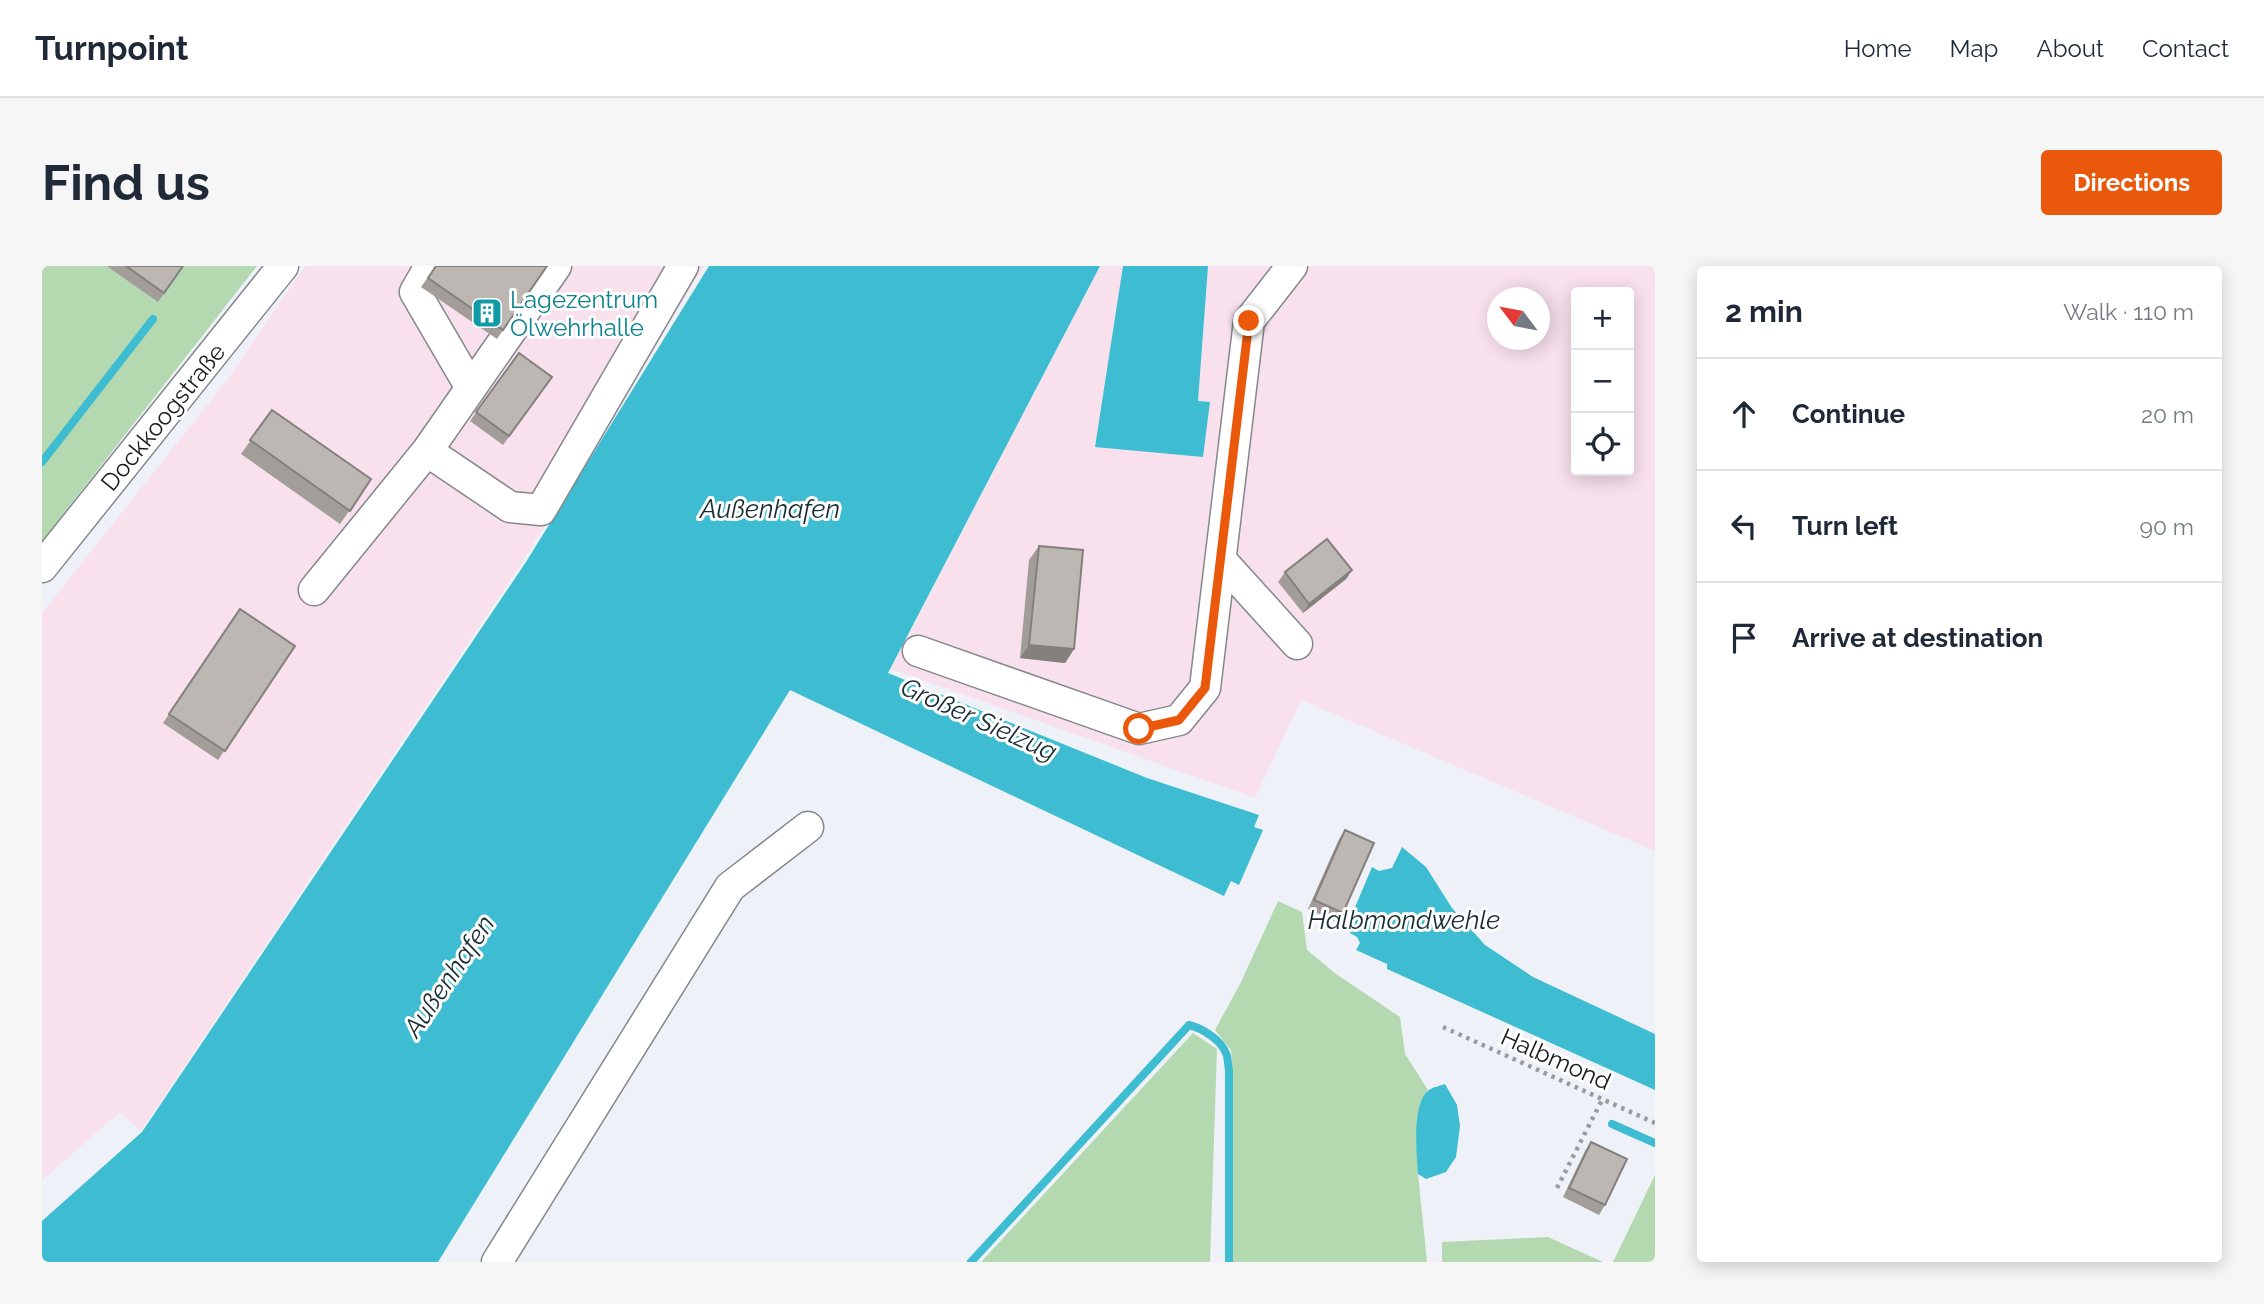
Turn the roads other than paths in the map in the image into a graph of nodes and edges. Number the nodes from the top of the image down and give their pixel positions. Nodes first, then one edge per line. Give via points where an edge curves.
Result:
1 (283, 266) edge
2 (430, 266) edge
3 (556, 266) edge
4 (683, 266) edge
5 (1292, 266) edge
6 (471, 388) junction
7 (428, 451) junction
8 (1221, 560) junction
9 (42, 567) edge
10 (314, 590) dead end
11 (1297, 644) dead end
12 (918, 651) dead end
13 (808, 827) dead end
14 (497, 1262) edge

1 - 9 street, Dockkoogstraße
2 - 6 street via 415,292
3 - 6 street
4 - 7 street via 541,510 510,507
5 - 8 street via 1249,321
6 - 7 street
7 - 10 street
8 - 11 street
8 - 12 street via 1205,688 1179,720 1139,729
13 - 14 street via 730,887

